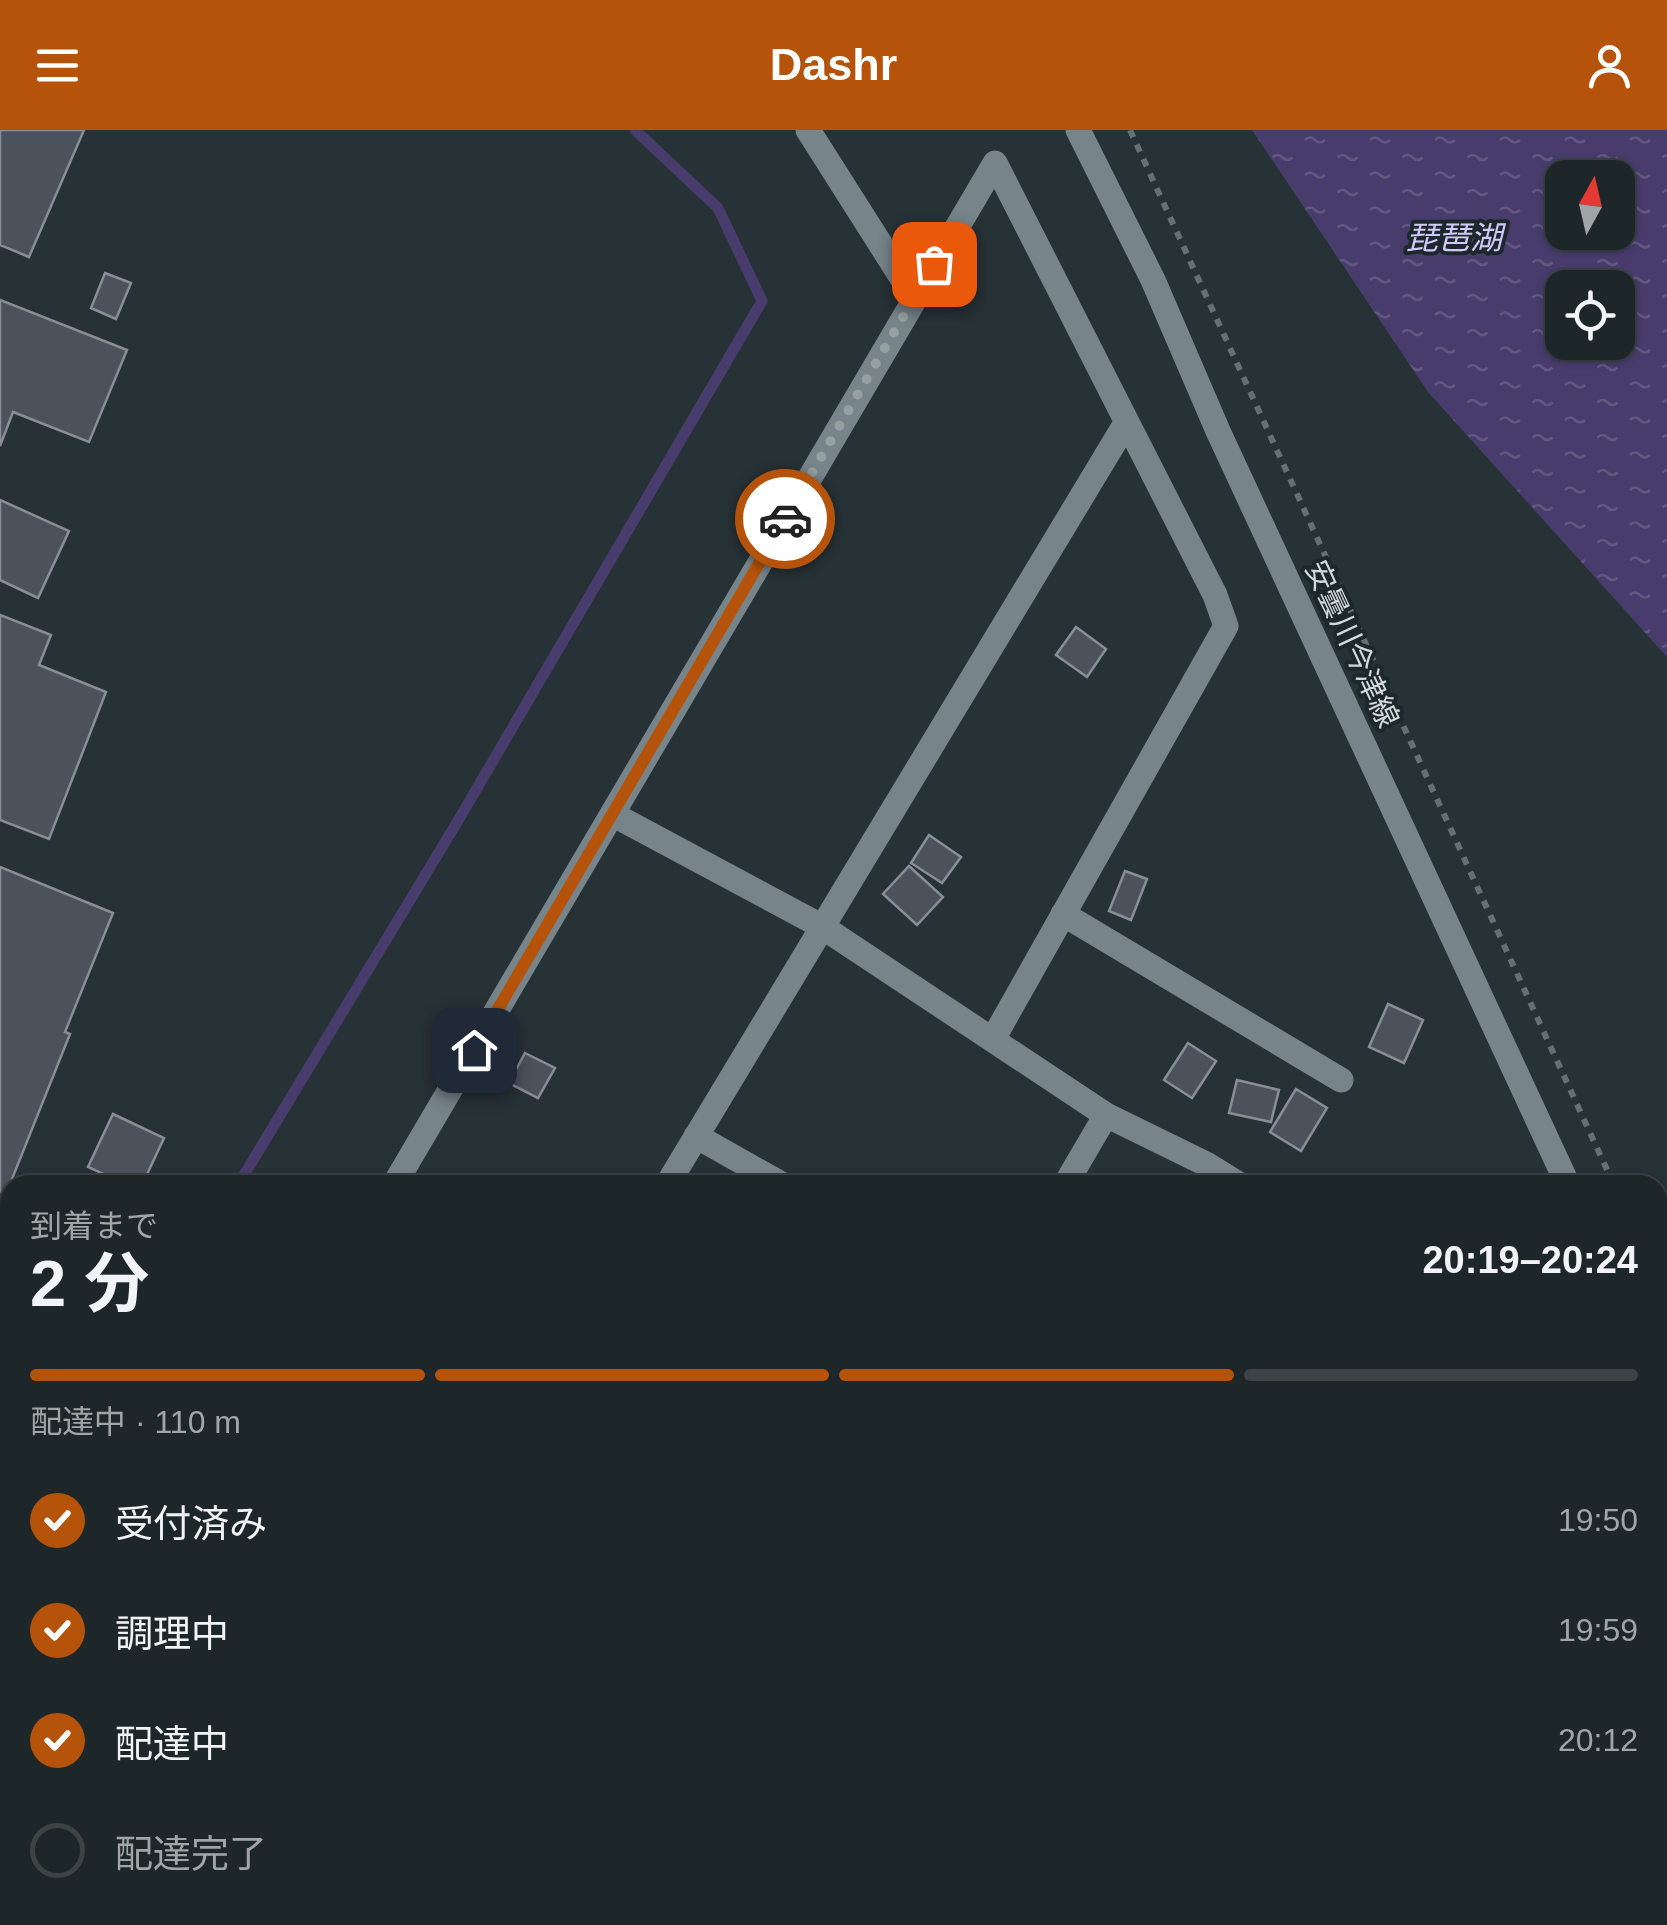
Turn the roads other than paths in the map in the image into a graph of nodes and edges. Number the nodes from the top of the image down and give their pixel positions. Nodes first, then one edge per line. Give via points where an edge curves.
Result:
1 (808, 130) edge
2 (1078, 130) edge
3 (914, 297) junction
4 (1126, 424) junction
5 (614, 815) junction
6 (1063, 914) junction
7 (821, 926) junction
8 (993, 1040) junction
9 (1341, 1080) dead end
10 (1106, 1116) junction
11 (696, 1136) junction
12 (400, 1175) edge
13 (673, 1175) edge
14 (765, 1175) edge
15 (1071, 1175) edge
16 (1224, 1175) edge
17 (1563, 1175) edge

1 - 3 street
2 - 17 street, 安曇川今津線
3 - 4 street via 995,163
3 - 5 street
4 - 6 street via 1226,626
4 - 7 street
5 - 7 street
5 - 12 street
6 - 8 street
6 - 9 street
7 - 8 street
7 - 11 street
8 - 10 street
10 - 15 street
10 - 16 street
11 - 13 street
11 - 14 street

